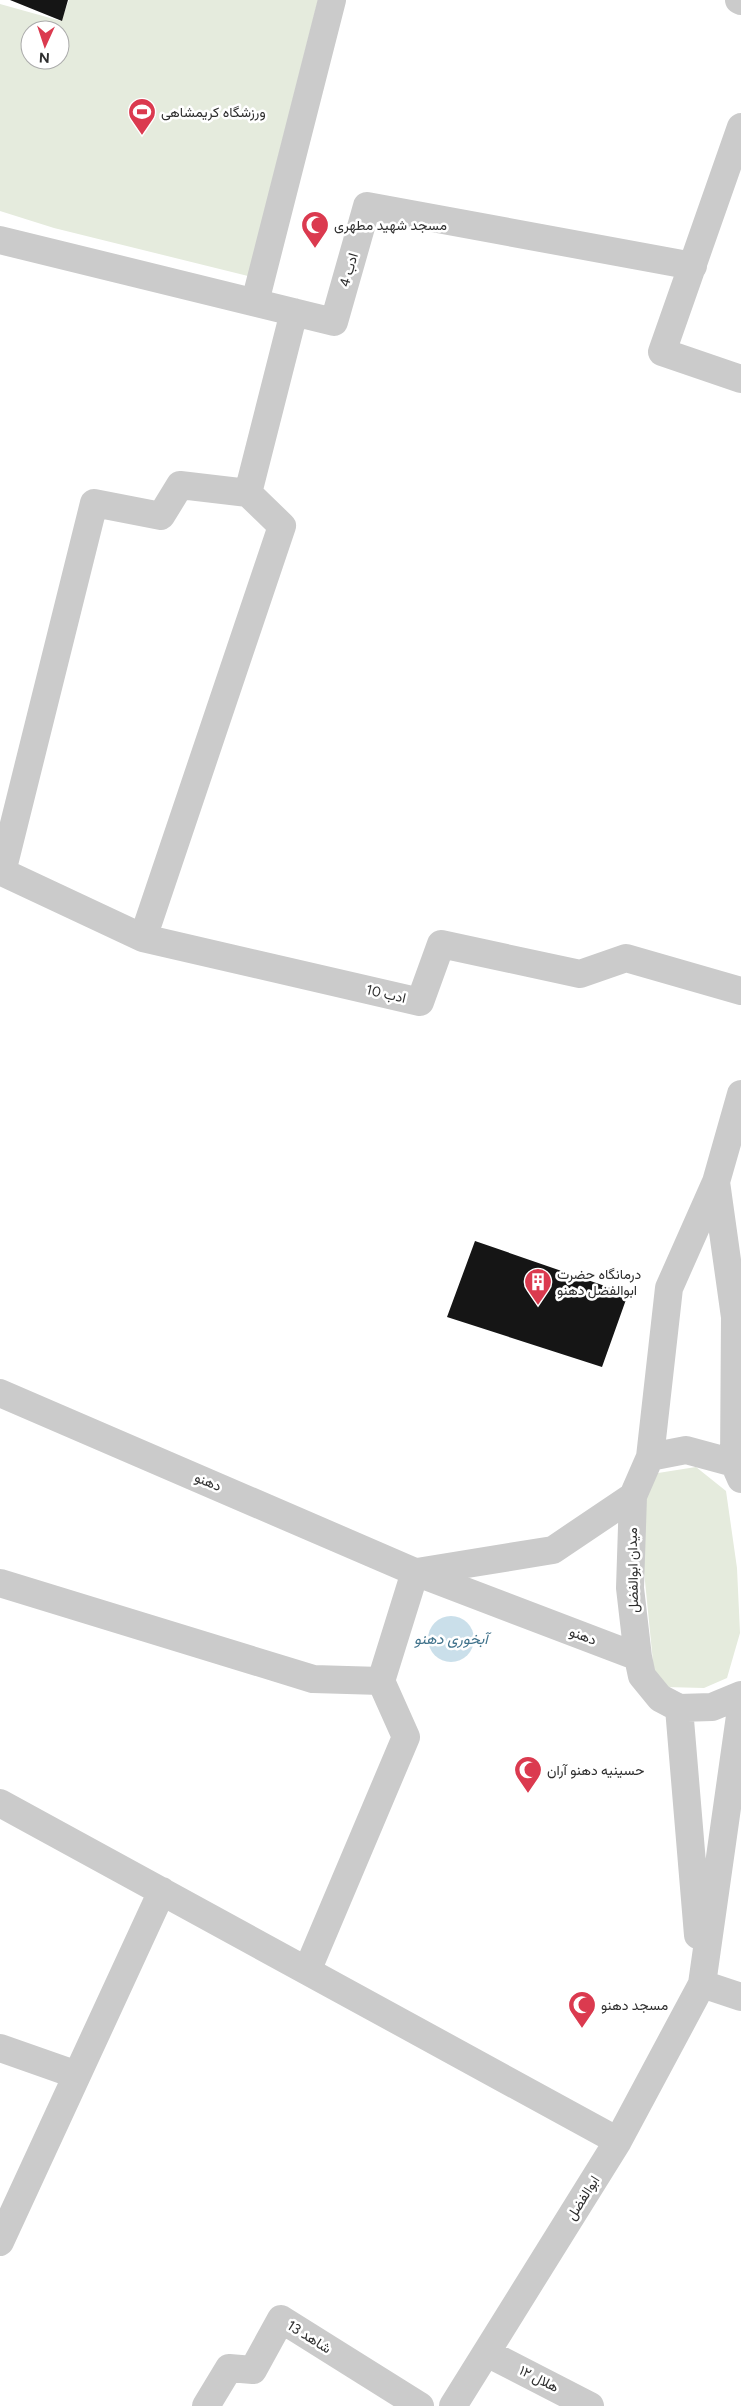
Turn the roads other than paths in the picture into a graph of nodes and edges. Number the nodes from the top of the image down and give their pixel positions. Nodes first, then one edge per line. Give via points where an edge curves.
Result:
1 (332, 0) edge
2 (741, 128) edge
3 (0, 240) edge
4 (692, 266) junction
5 (255, 302) junction
6 (294, 312) junction
7 (741, 379) edge
8 (248, 493) junction
9 (1, 871) edge
10 (143, 938) junction
11 (741, 991) edge
12 (741, 1094) edge
13 (716, 1182) junction
14 (734, 1271) edge
15 (0, 1393) edge
16 (650, 1457) junction
17 (738, 1471) edge
18 (633, 1496) junction
19 (415, 1572) junction
20 (0, 1583) edge
21 (638, 1657) junction
22 (381, 1680) junction
23 (741, 1695) edge
24 (680, 1708) junction
25 (741, 1709) edge
26 (0, 1802) edge
27 (162, 1891) junction
28 (307, 1970) junction
29 (702, 1984) junction
30 (741, 1997) edge
31 (0, 2048) edge
32 (77, 2076) junction
33 (618, 2141) junction
34 (0, 2242) edge
35 (487, 2353) junction
36 (206, 2406) edge
37 (420, 2406) edge
38 (453, 2406) edge
39 (590, 2406) edge

1 - 5 street
2 - 4 street
3 - 5 street, ادب 4
4 - 6 street, ادب 4 via 367,206 334,322
4 - 7 street via 662,352
5 - 6 street, ادب 4
6 - 8 street
8 - 9 street via 180,485 161,516 94,503
8 - 10 street via 282,526
9 - 10 street, ادب 10
10 - 11 street, ادب 10 via 420,1002 442,944 580,974 626,958
12 - 13 street
13 - 14 street
13 - 16 street, میدان ابوالفضل via 668,1288
14 - 17 street
15 - 19 street, دهنو
16 - 17 street via 686,1450
16 - 18 street, میدان ابوالفضل
18 - 19 street via 553,1550
18 - 21 street, میدان ابوالفضل via 630,1588
19 - 21 street, دهنو
19 - 22 street
20 - 22 street via 313,1679
21 - 24 street, میدان ابوالفضل via 642,1676 660,1698
22 - 28 street via 406,1737
23 - 24 street via 712,1707
24 - 29 street
25 - 29 street
26 - 27 street
27 - 28 street
27 - 32 street
28 - 33 street
29 - 30 street
29 - 33 street, ابوالفضل
31 - 32 street
32 - 34 street
33 - 35 street, ابوالفضل
35 - 38 street, ابوالفضل
35 - 39 street, هلال ۱۲
36 - 37 street, شاهد 13 via 229,2368 253,2370 281,2319

